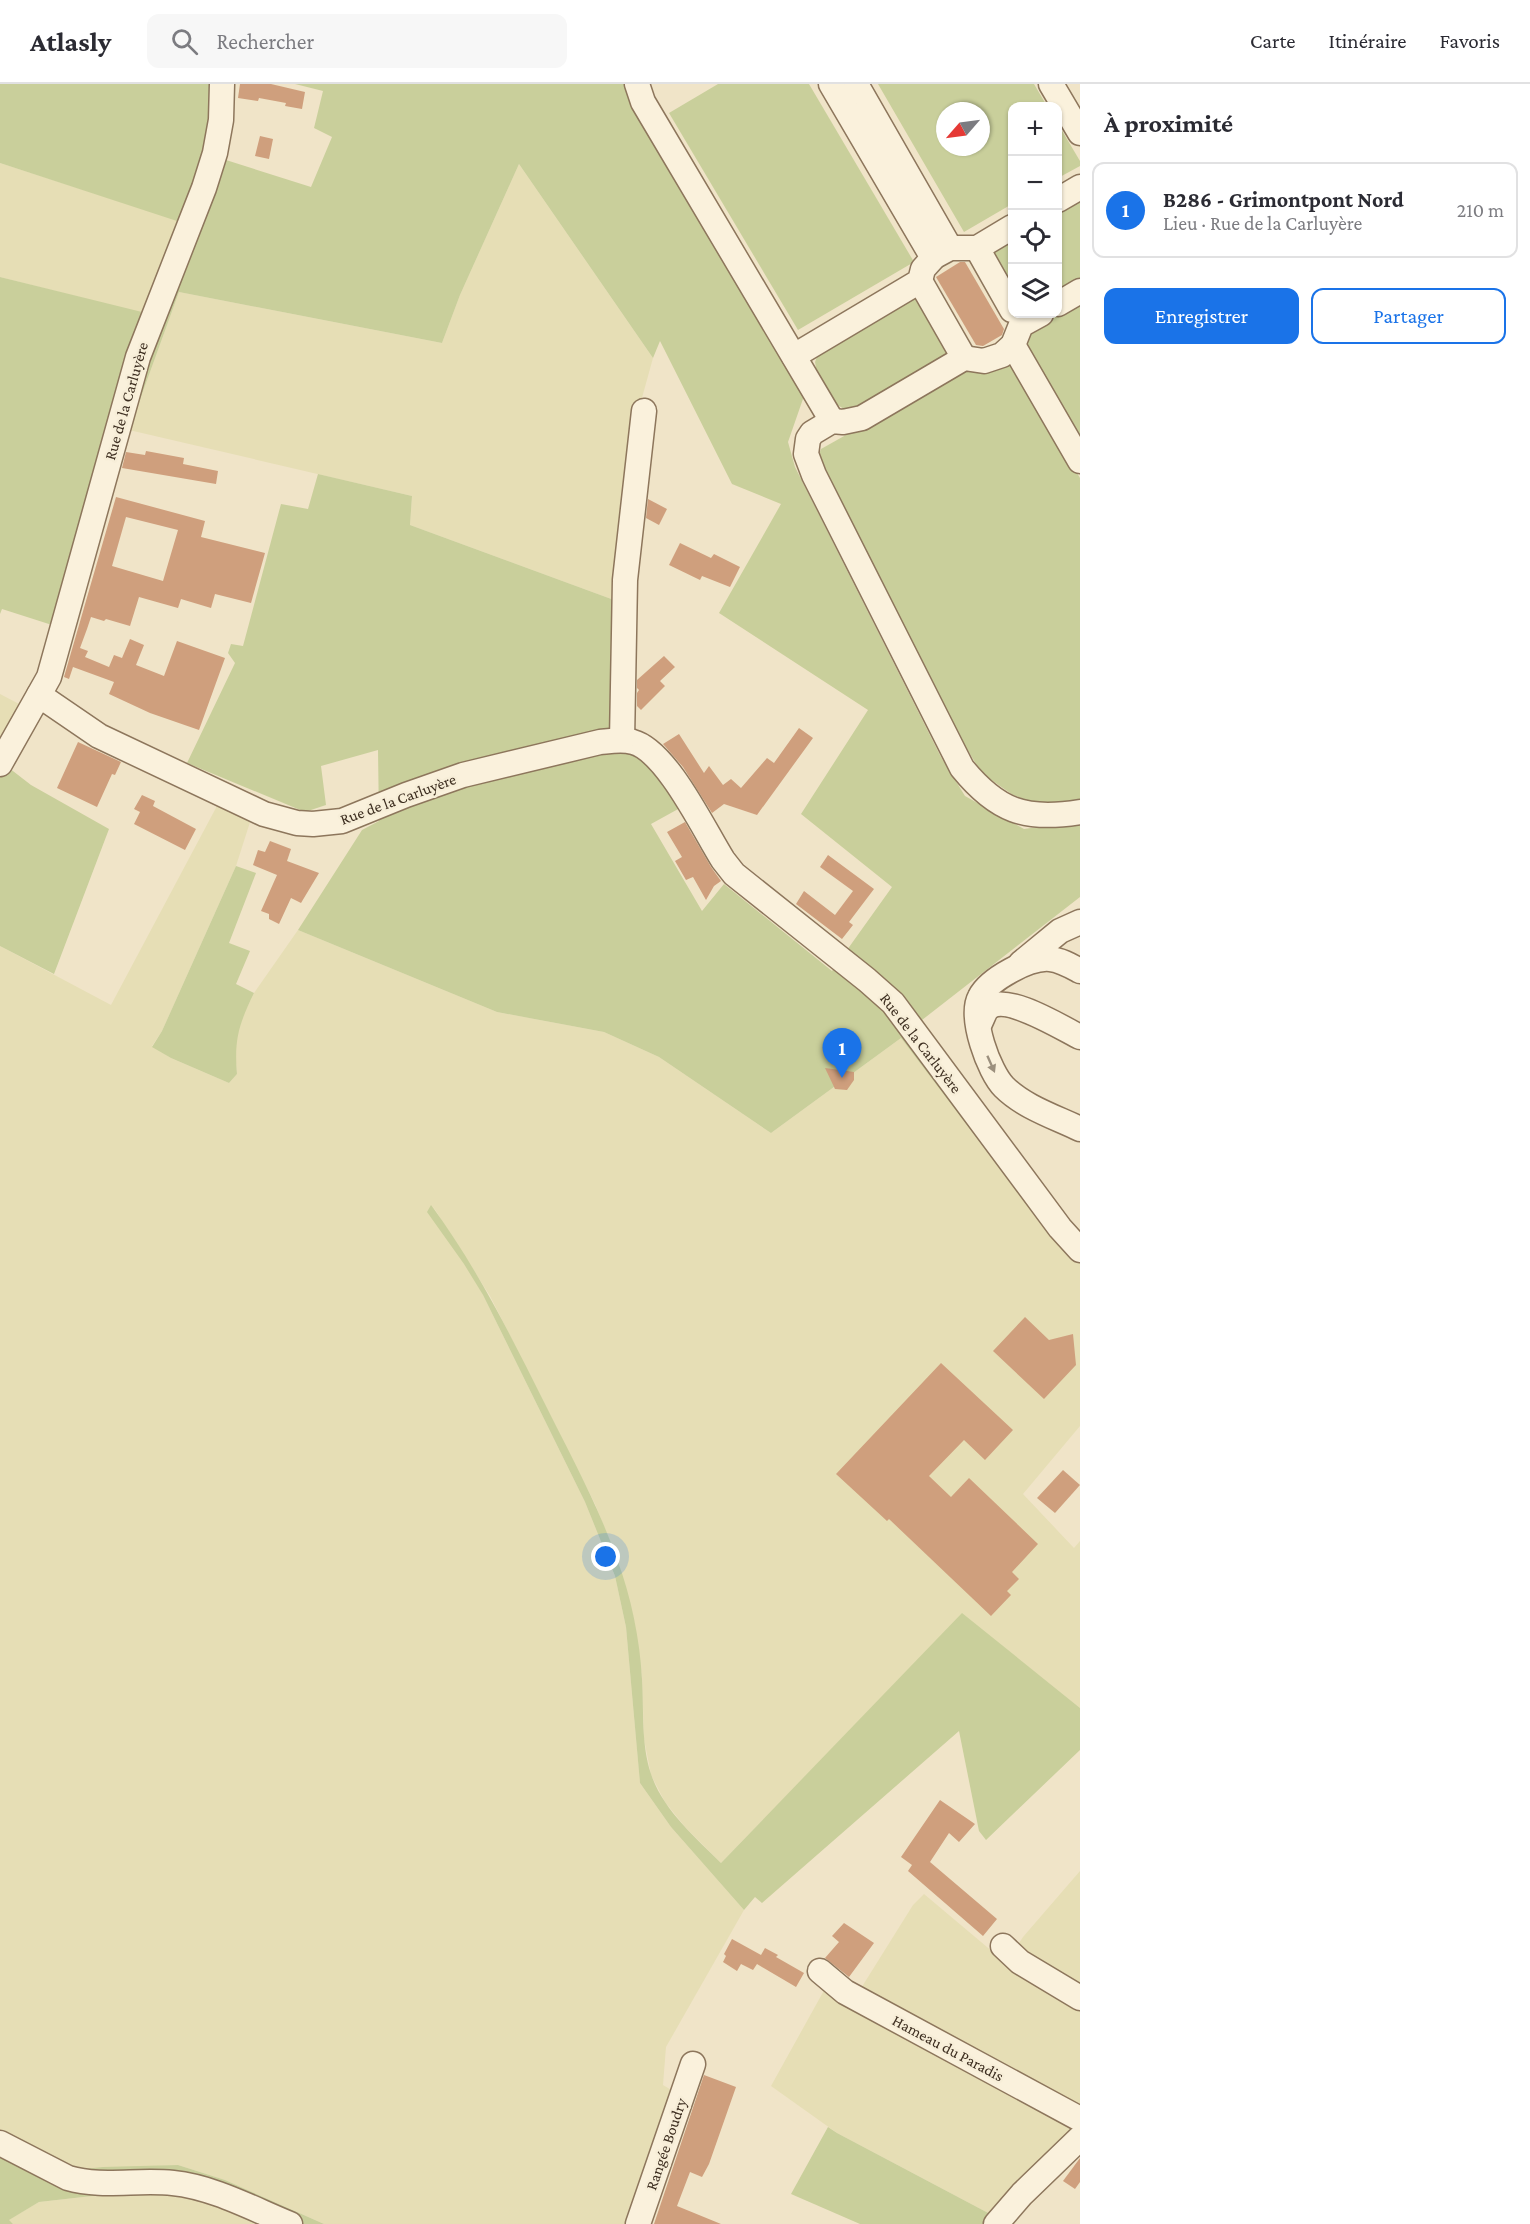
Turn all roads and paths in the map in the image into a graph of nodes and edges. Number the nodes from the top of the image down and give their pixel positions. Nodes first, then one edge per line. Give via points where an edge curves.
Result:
1 (222, 84) edge
2 (637, 84) edge
3 (831, 84) edge
4 (856, 84) edge
5 (1051, 84) edge
6 (1080, 133) edge
7 (1080, 187) edge
8 (1062, 198) edge
9 (1008, 229) edge
10 (977, 248) junction
11 (941, 253) junction
12 (920, 281) junction
13 (1080, 291) edge
14 (1062, 302) edge
15 (1020, 321) edge
16 (794, 356) junction
17 (964, 358) junction
18 (644, 411) dead end
19 (832, 421) junction
20 (1080, 461) edge
21 (39, 695) junction
22 (622, 740) junction
23 (0, 764) edge
24 (1080, 812) edge
25 (1080, 922) edge
26 (1013, 970) junction
27 (1080, 971) edge
28 (979, 1025) junction
29 (1080, 1037) edge
30 (1080, 1129) edge
31 (1080, 1250) edge
32 (1003, 1946) dead end
33 (820, 1971) dead end
34 (1080, 1998) edge
35 (693, 2064) dead end
36 (1080, 2119) edge
37 (1080, 2138) edge
38 (0, 2143) edge
39 (290, 2224) edge
40 (638, 2224) edge
41 (996, 2224) edge

1 - 21 street, Rue de la Carluyère via 215,153 141,348 56,655
2 - 16 street via 643,102
3 - 11 street
4 - 11 street
5 - 6 street
7 - 8 street
9 - 10 street
10 - 11 street
10 - 15 street
11 - 12 street via 923,269
12 - 16 street
12 - 17 street
13 - 14 street
15 - 17 street via 1002,355 984,361
15 - 20 street
16 - 19 street
17 - 19 street via 862,418
18 - 22 street via 626,580
19 - 24 street via 808,439 809,464 962,768 988,796 1014,810 1038,816
21 - 22 street, Rue de la Carluyère via 99,736 264,814 297,823 342,821 463,775
21 - 23 street
22 - 31 street, Rue de la Carluyère via 642,745 662,762 739,879 893,1003
25 - 26 street via 1060,931
26 - 27 street via 1050,959
26 - 28 street via 988,986 979,998
28 - 29 street via 987,1009 1007,1004
28 -> 30 street via 991,1068 1002,1085 1015,1097
32 - 34 street via 1020,1962
33 - 36 street, Hameau du Paradis via 845,1992
35 - 40 street, Rangée Boudry
37 - 41 street
38 - 39 street via 79,2182 186,2185

